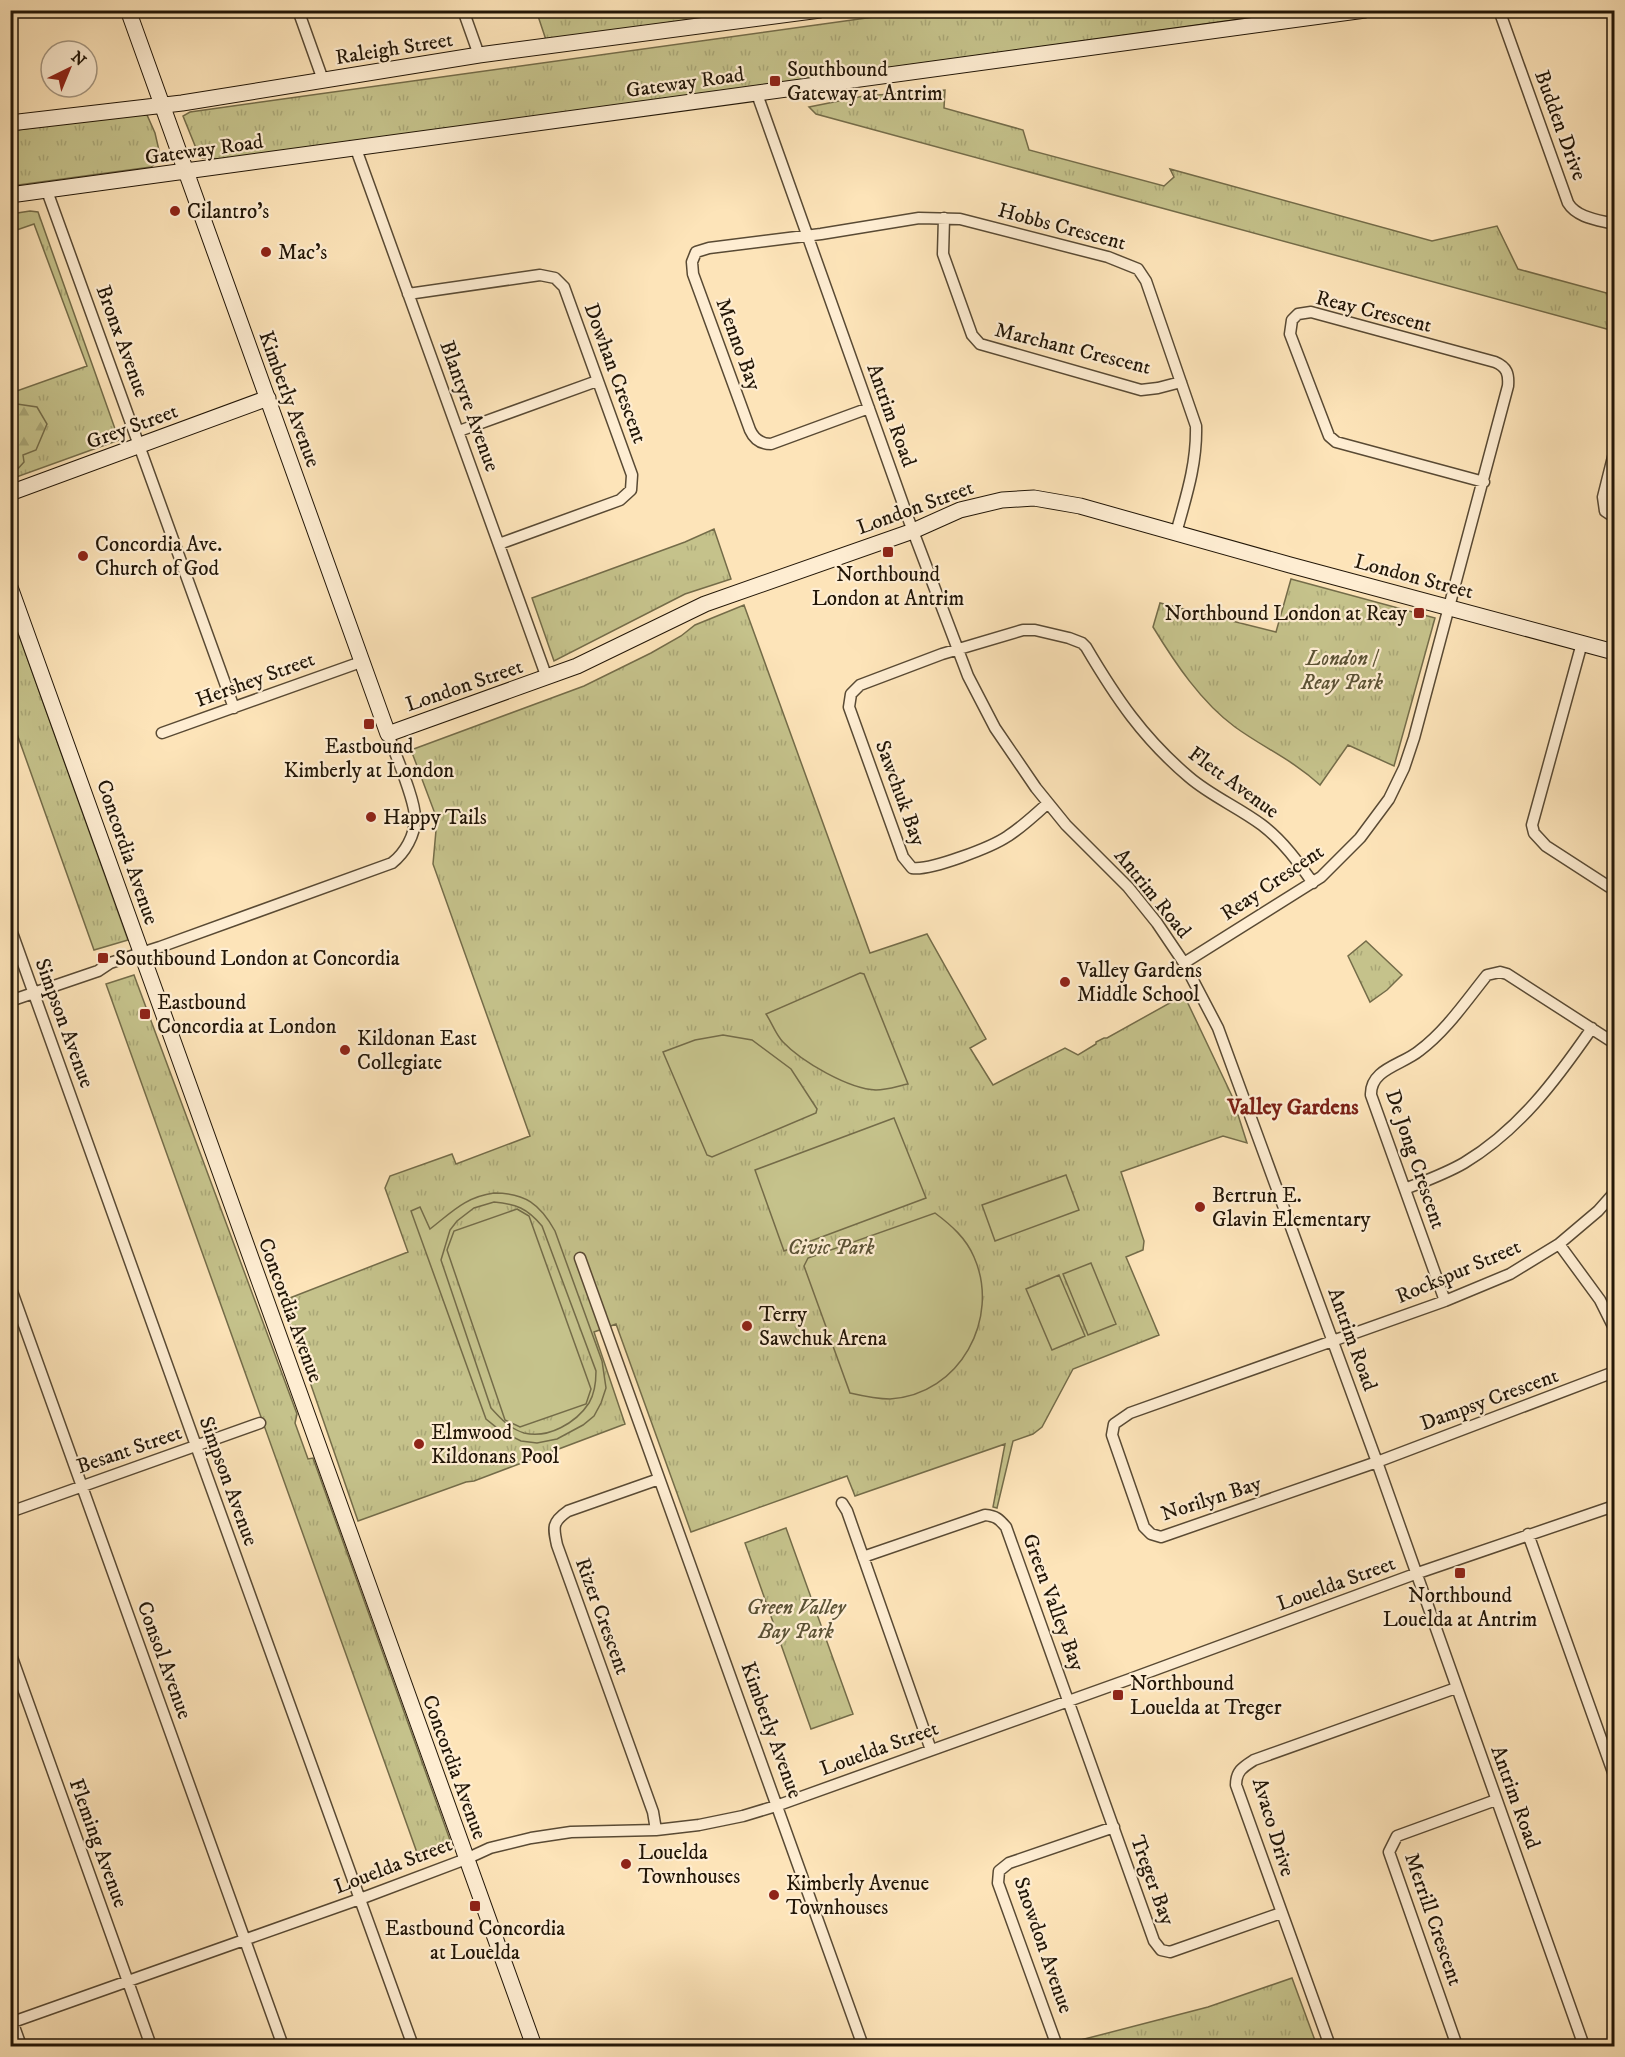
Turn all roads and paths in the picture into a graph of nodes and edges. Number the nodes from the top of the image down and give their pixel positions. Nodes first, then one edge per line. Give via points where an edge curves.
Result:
1 (128, 10) edge
2 (298, 10) edge
3 (463, 10) edge
4 (820, 10) edge
5 (1365, 10) edge
6 (1499, 10) edge
7 (479, 55) junction
8 (323, 81) junction
9 (757, 94) junction
10 (160, 105) junction
11 (10, 123) edge
12 (356, 148) junction
13 (185, 172) junction
14 (48, 191) junction
15 (10, 195) edge
16 (944, 218) junction
17 (1614, 224) edge
18 (807, 235) junction
19 (408, 294) junction
20 (597, 381) junction
21 (1181, 382) junction
22 (268, 398) junction
23 (869, 408) junction
24 (459, 431) junction
25 (140, 445) junction
26 (1614, 453) edge
27 (1484, 482) junction
28 (10, 493) edge
29 (1614, 516) edge
30 (913, 531) junction
31 (1176, 533) junction
32 (499, 544) junction
33 (10, 587) edge
34 (1450, 607) junction
35 (1582, 643) junction
36 (957, 651) junction
37 (1614, 652) edge
38 (362, 662) junction
39 (547, 678) junction
40 (234, 708) junction
41 (162, 733) dead end
42 (388, 734) junction
43 (1048, 803) junction
44 (1313, 883) junction
45 (1614, 890) edge
46 (10, 927) edge
47 (141, 952) junction
48 (1184, 963) junction
49 (34, 993) junction
50 (10, 1001) edge
51 (1592, 1028) junction
52 (1614, 1043) edge
53 (1405, 1189) junction
54 (1614, 1194) edge
55 (1559, 1244) junction
56 (580, 1258) dead end
57 (10, 1287) edge
58 (1445, 1301) junction
59 (1614, 1328) edge
60 (1332, 1340) junction
61 (1614, 1372) edge
62 (260, 1423) dead end
63 (196, 1446) junction
64 (1377, 1462) junction
65 (659, 1479) junction
66 (82, 1486) junction
67 (842, 1503) dead end
68 (1614, 1506) edge
69 (10, 1512) edge
70 (1528, 1534) junction
71 (863, 1557) junction
72 (1415, 1574) junction
73 (10, 1652) edge
74 (1456, 1688) junction
75 (1068, 1701) junction
76 (931, 1750) junction
77 (1612, 1759) edge
78 (1614, 1775) edge
79 (1496, 1800) junction
80 (776, 1806) junction
81 (1114, 1827) junction
82 (657, 1830) junction
83 (466, 1859) junction
84 (360, 1899) junction
85 (1281, 1913) junction
86 (244, 1940) junction
87 (128, 1982) junction
88 (11, 2021) edge
89 (21, 2046) edge
90 (151, 2046) edge
91 (283, 2046) edge
92 (413, 2046) edge
93 (534, 2046) edge
94 (863, 2046) edge
95 (1057, 2046) edge
96 (1330, 2046) edge
97 (1457, 2046) edge
98 (1584, 2046) edge

1 - 10 street, Kimberly Avenue
2 - 8 street
3 - 7 street
4 - 7 street, Raleigh Street
5 - 9 street, Gateway Road
6 - 17 street, Budden Drive via 1568,203 1578,214
7 - 8 street, Raleigh Street
8 - 10 street, Raleigh Street
9 - 12 street, Gateway Road
9 - 18 street, Antrim Road
10 - 11 street, Raleigh Street
10 - 13 street, Kimberly Avenue
12 - 13 street, Gateway Road
12 - 19 street, Blantyre Avenue
13 - 14 street, Gateway Road
13 - 22 street, Kimberly Avenue
14 - 15 street, Gateway Road
14 - 25 street, Bronx Avenue
16 - 18 street, Hobbs Crescent via 919,218
16 - 21 street, Hobbs Crescent via 1097,254 1138,269 1146,281
16 - 21 street, Marchant Crescent via 943,254 972,335 980,344 1141,390
18 - 23 street, Antrim Road
18 - 23 street, Menno Bay via 696,252 693,274 755,438 771,444
19 - 20 street, Dowhan Crescent via 540,275 555,278 564,287
19 - 24 street, Blantyre Avenue
20 - 24 street
20 - 32 street, Dowhan Crescent via 632,476 631,490 621,500
21 - 31 street, Hobbs Crescent via 1196,426 1197,448
22 - 25 street, Grey Street
22 - 38 street, Kimberly Avenue
23 - 30 street, Antrim Road
24 - 32 street, Blantyre Avenue
25 - 28 street, Grey Street
25 - 40 street, Bronx Avenue
26 - 29 street via 1603,497 1605,511
27 - 27 street, Reay Crescent via 1336,442 1329,436 1290,334 1292,320 1298,314 1311,312 1505,368 1508,386
27 - 34 street, Reay Crescent
30 - 31 street, London Street via 981,504 1034,498 1080,506
30 - 36 street, Antrim Road
30 - 39 street, London Street via 705,604
31 - 34 street, London Street
32 - 39 street, Blantyre Avenue
33 - 47 street, Concordia Avenue
34 - 35 street, London Street
34 - 44 street, Reay Crescent via 1399,779 1369,827
35 - 37 street, London Street
35 - 45 street via 1532,825 1546,846
36 - 43 street, Antrim Road via 995,728
36 - 43 street, Sawchuk Bay via 860,685 849,701 907,863 912,868 928,868 998,842
36 - 44 street, Flett Avenue via 1023,630 1082,643 1124,709 1170,760 1270,832
38 - 40 street, Hershey Street
38 - 42 street, Kimberly Avenue
39 - 42 street, London Street
40 - 41 street, Hershey Street
42 - 47 street, Kimberly Avenue via 415,811 414,828 404,852 392,863
43 - 48 street, Antrim Road via 1128,887
44 - 48 street, Reay Crescent
46 - 49 street, Simpson Avenue
47 - 49 street
47 - 83 street, Concordia Avenue
48 - 60 street, Antrim Road via 1232,1063
49 - 50 street
49 - 63 street, Simpson Avenue
51 - 52 street, De Jong Crescent
51 - 53 street via 1539,1099 1498,1140 1462,1165
51 - 53 street, De Jong Crescent via 1507,974 1487,975 1432,1040 1372,1082 1371,1095
53 - 58 street, De Jong Crescent
54 - 55 street, Rockspur Street
55 - 58 street, Rockspur Street via 1510,1274
55 - 59 street via 1604,1306
56 - 65 street, Kimberly Avenue
57 - 66 street, Consol Avenue
58 - 60 street, Rockspur Street
60 - 64 street, Antrim Road
60 - 64 street, Norilyn Bay via 1130,1413 1114,1424 1112,1435 1144,1527 1161,1537
61 - 64 street, Dampsy Crescent
62 - 63 street, Besant Street
63 - 66 street, Besant Street
63 - 84 street, Simpson Avenue
64 - 72 street, Antrim Road
65 - 80 street, Kimberly Avenue
65 - 82 street, Rizer Crescent via 568,1511 553,1528
66 - 69 street, Besant Street
66 - 86 street, Consol Avenue
67 - 71 street
68 - 70 street, Louelda Street
70 - 72 street, Louelda Street
70 - 77 street
71 - 75 street, Green Valley Bay via 985,1515 999,1518 1006,1527
71 - 76 street
72 - 74 street, Antrim Road
72 - 75 street, Louelda Street
73 - 87 street, Fleming Avenue
74 - 79 street, Antrim Road
74 - 85 street, Avaco Drive via 1241,1768 1236,1785
75 - 76 street, Louelda Street
75 - 81 street, Treger Bay
76 - 80 street, Louelda Street
77 - 78 street
79 - 97 street, Merrill Crescent via 1397,1836 1389,1852
79 - 98 street, Antrim Road
80 - 82 street, Louelda Street via 709,1823
80 - 94 street, Kimberly Avenue
81 - 85 street, Treger Bay via 1154,1941 1161,1950 1170,1952
81 - 95 street, Snowdon Avenue via 1009,1863 999,1871 998,1883
82 - 83 street, Louelda Street via 543,1835 490,1848
83 - 84 street, Louelda Street
83 - 93 street, Concordia Avenue
84 - 86 street, Louelda Street
84 - 92 street, Simpson Avenue
85 - 96 street, Avaco Drive
86 - 87 street, Louelda Street
86 - 91 street, Consol Avenue
87 - 88 street, Louelda Street
87 - 90 street, Fleming Avenue
88 - 89 street

